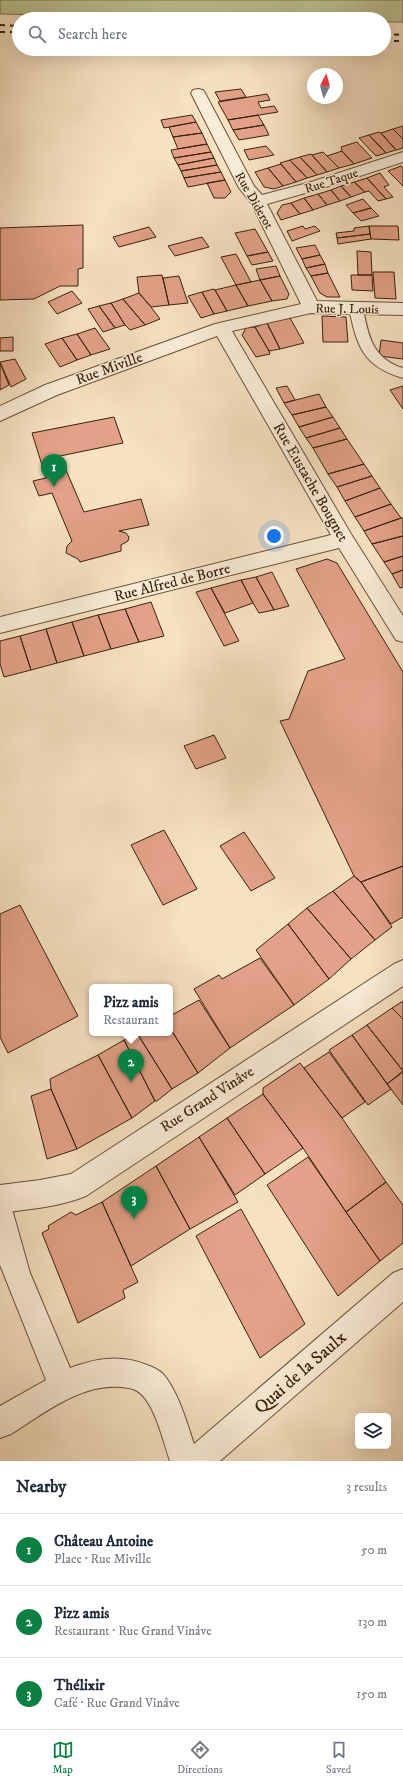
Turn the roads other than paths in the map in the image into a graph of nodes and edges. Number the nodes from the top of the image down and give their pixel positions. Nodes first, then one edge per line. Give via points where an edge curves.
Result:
1 (198, 93) dead end
2 (403, 157) edge
3 (258, 201) junction
4 (311, 307) junction
5 (356, 308) junction
6 (403, 309) edge
7 (221, 328) junction
8 (403, 373) edge
9 (0, 414) edge
10 (344, 539) junction
11 (0, 625) edge
12 (403, 634) edge
13 (403, 972) edge
14 (0, 1199) edge
15 (0, 1212) edge
16 (403, 1283) edge
17 (63, 1386) junction
18 (0, 1423) edge
19 (185, 1461) edge
20 (197, 1461) edge

1 - 3 street, Rue Diderot via 247,188
2 - 3 street, Rue Taque via 298,191
3 - 4 street, Rue Diderot
4 - 5 street, Rue J. Louis
4 - 7 street, Rue J. Louis
5 - 6 street, Rue J. Louis
5 - 8 lane via 362,334 376,360 387,368
7 - 9 street, Rue Miville via 51,390
7 - 10 street, Rue Eustache Bougnet
10 - 11 street, Rue Alfred de Borre
10 - 12 street, Rue Eustache Bougnet
13 - 14 street, Rue Grand Vinâve via 76,1186
15 - 17 street via 16,1273
16 - 20 street, Quai de la Saulx
17 - 18 street
17 - 19 street via 101,1373 121,1371 140,1376 151,1383 160,1396

